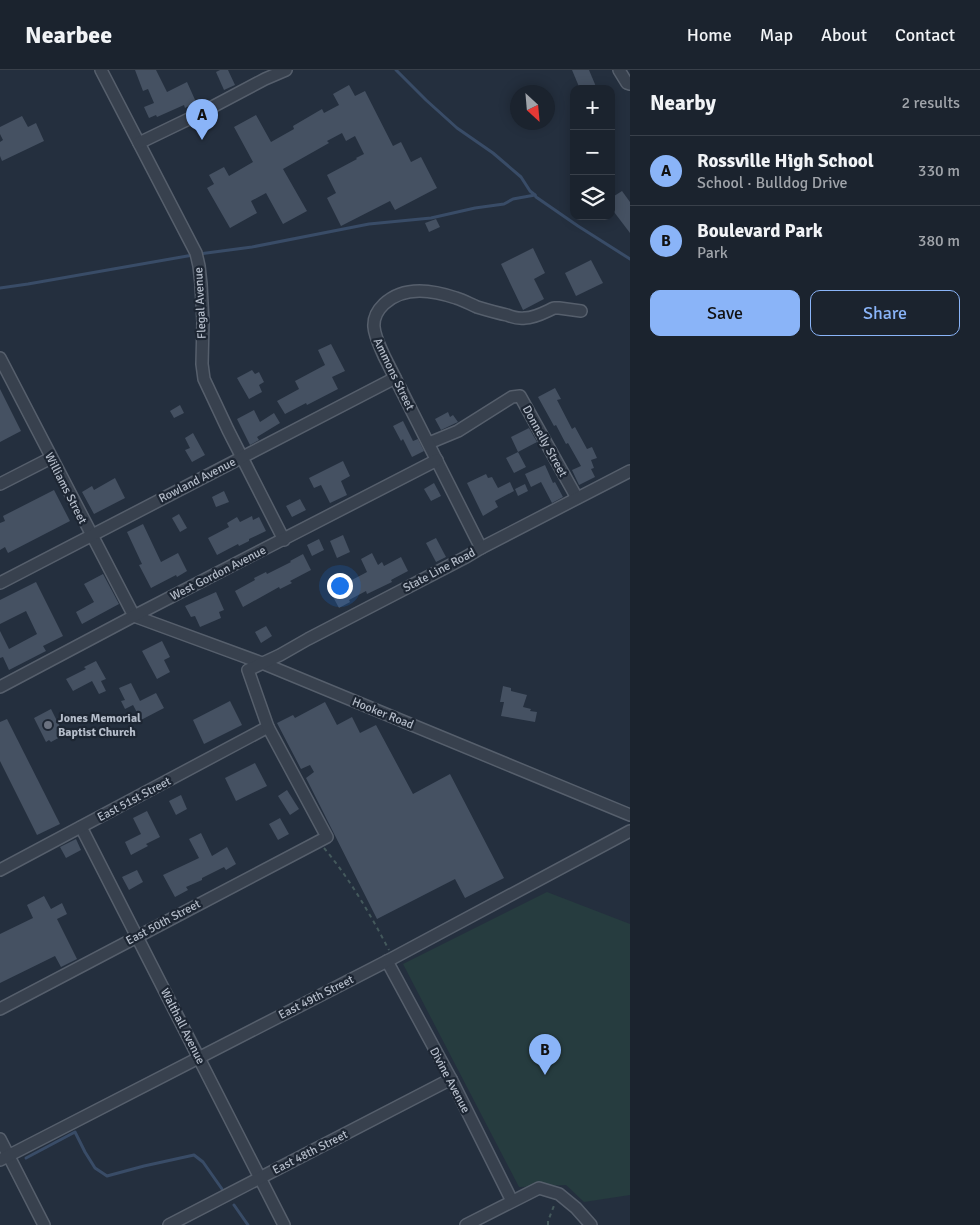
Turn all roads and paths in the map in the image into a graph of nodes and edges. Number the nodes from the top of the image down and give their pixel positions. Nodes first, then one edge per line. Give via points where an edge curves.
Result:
1 (100, 70) edge
2 (286, 70) edge
3 (619, 70) edge
4 (263, 75) edge
5 (630, 84) edge
6 (139, 143) junction
7 (581, 312) dead end
8 (0, 358) edge
9 (395, 378) junction
10 (429, 444) junction
11 (241, 457) junction
12 (51, 458) junction
13 (437, 460) junction
14 (630, 471) edge
15 (0, 484) edge
16 (577, 498) junction
17 (91, 535) junction
18 (284, 540) junction
19 (480, 548) junction
20 (0, 583) edge
21 (134, 616) junction
22 (262, 663) junction
23 (0, 687) edge
24 (268, 727) junction
25 (630, 814) edge
26 (81, 827) junction
27 (630, 831) edge
28 (317, 843) junction
29 (0, 870) edge
30 (137, 936) junction
31 (390, 959) junction
32 (0, 1009) edge
33 (199, 1058) junction
34 (451, 1079) junction
35 (0, 1139) edge
36 (4, 1158) edge
37 (260, 1178) junction
38 (559, 1194) junction
39 (512, 1201) junction
40 (44, 1225) edge
41 (169, 1225) edge
42 (284, 1225) edge
43 (466, 1225) edge
44 (548, 1225) edge
45 (591, 1225) edge

1 - 6 street, Flegal Avenue
2 - 4 street
3 - 5 street
4 - 6 street via 197,115
6 - 11 street, Flegal Avenue via 196,253 201,284 204,379
7 - 9 street, Ammons Street via 554,308 526,319 516,318 455,297 421,290 408,291 385,303 374,324 374,334
8 - 12 street, Williams Street
9 - 10 street, Ammons Street
9 - 11 street, Rowland Avenue
10 - 13 street, Ammons Street
10 - 16 street, Donnelly Street via 512,397 520,396
11 - 17 street, Rowland Avenue
11 - 18 street, Flegal Avenue
12 - 15 street
12 - 17 street, Williams Street
13 - 18 street, West Gordon Avenue
13 - 19 street, Ammons Street
14 - 16 street, State Line Road
16 - 19 street, State Line Road
17 - 20 street, Rowland Avenue
17 - 21 street, Williams Street
18 - 21 street, West Gordon Avenue
19 - 22 street, State Line Road
21 - 22 street, Hooker Road
21 - 23 street, West Gordon Avenue
22 - 24 street, State Line Road via 248,670
22 - 25 street, Hooker Road
24 - 26 street, East 51st Street
24 - 28 street, East 50th Street via 327,837
26 - 29 street, East 51st Street
26 - 30 street, Walthall Avenue
27 - 31 street, East 49th Street
28 - 30 street, East 50th Street
28 - 31 path via 336,862 371,916
30 - 32 street, East 50th Street
30 - 33 street, Walthall Avenue
31 - 33 street, East 49th Street
31 - 34 street, Divine Avenue
33 - 36 street, East 49th Street
33 - 37 street, Walthall Avenue
34 - 37 street, East 48th Street
34 - 39 street, Divine Avenue
35 - 36 street
36 - 40 street
37 - 41 street, East 48th Street
37 - 42 street, Walthall Avenue
38 - 39 street via 539,1188
38 - 44 path
38 - 45 street
39 - 43 street

